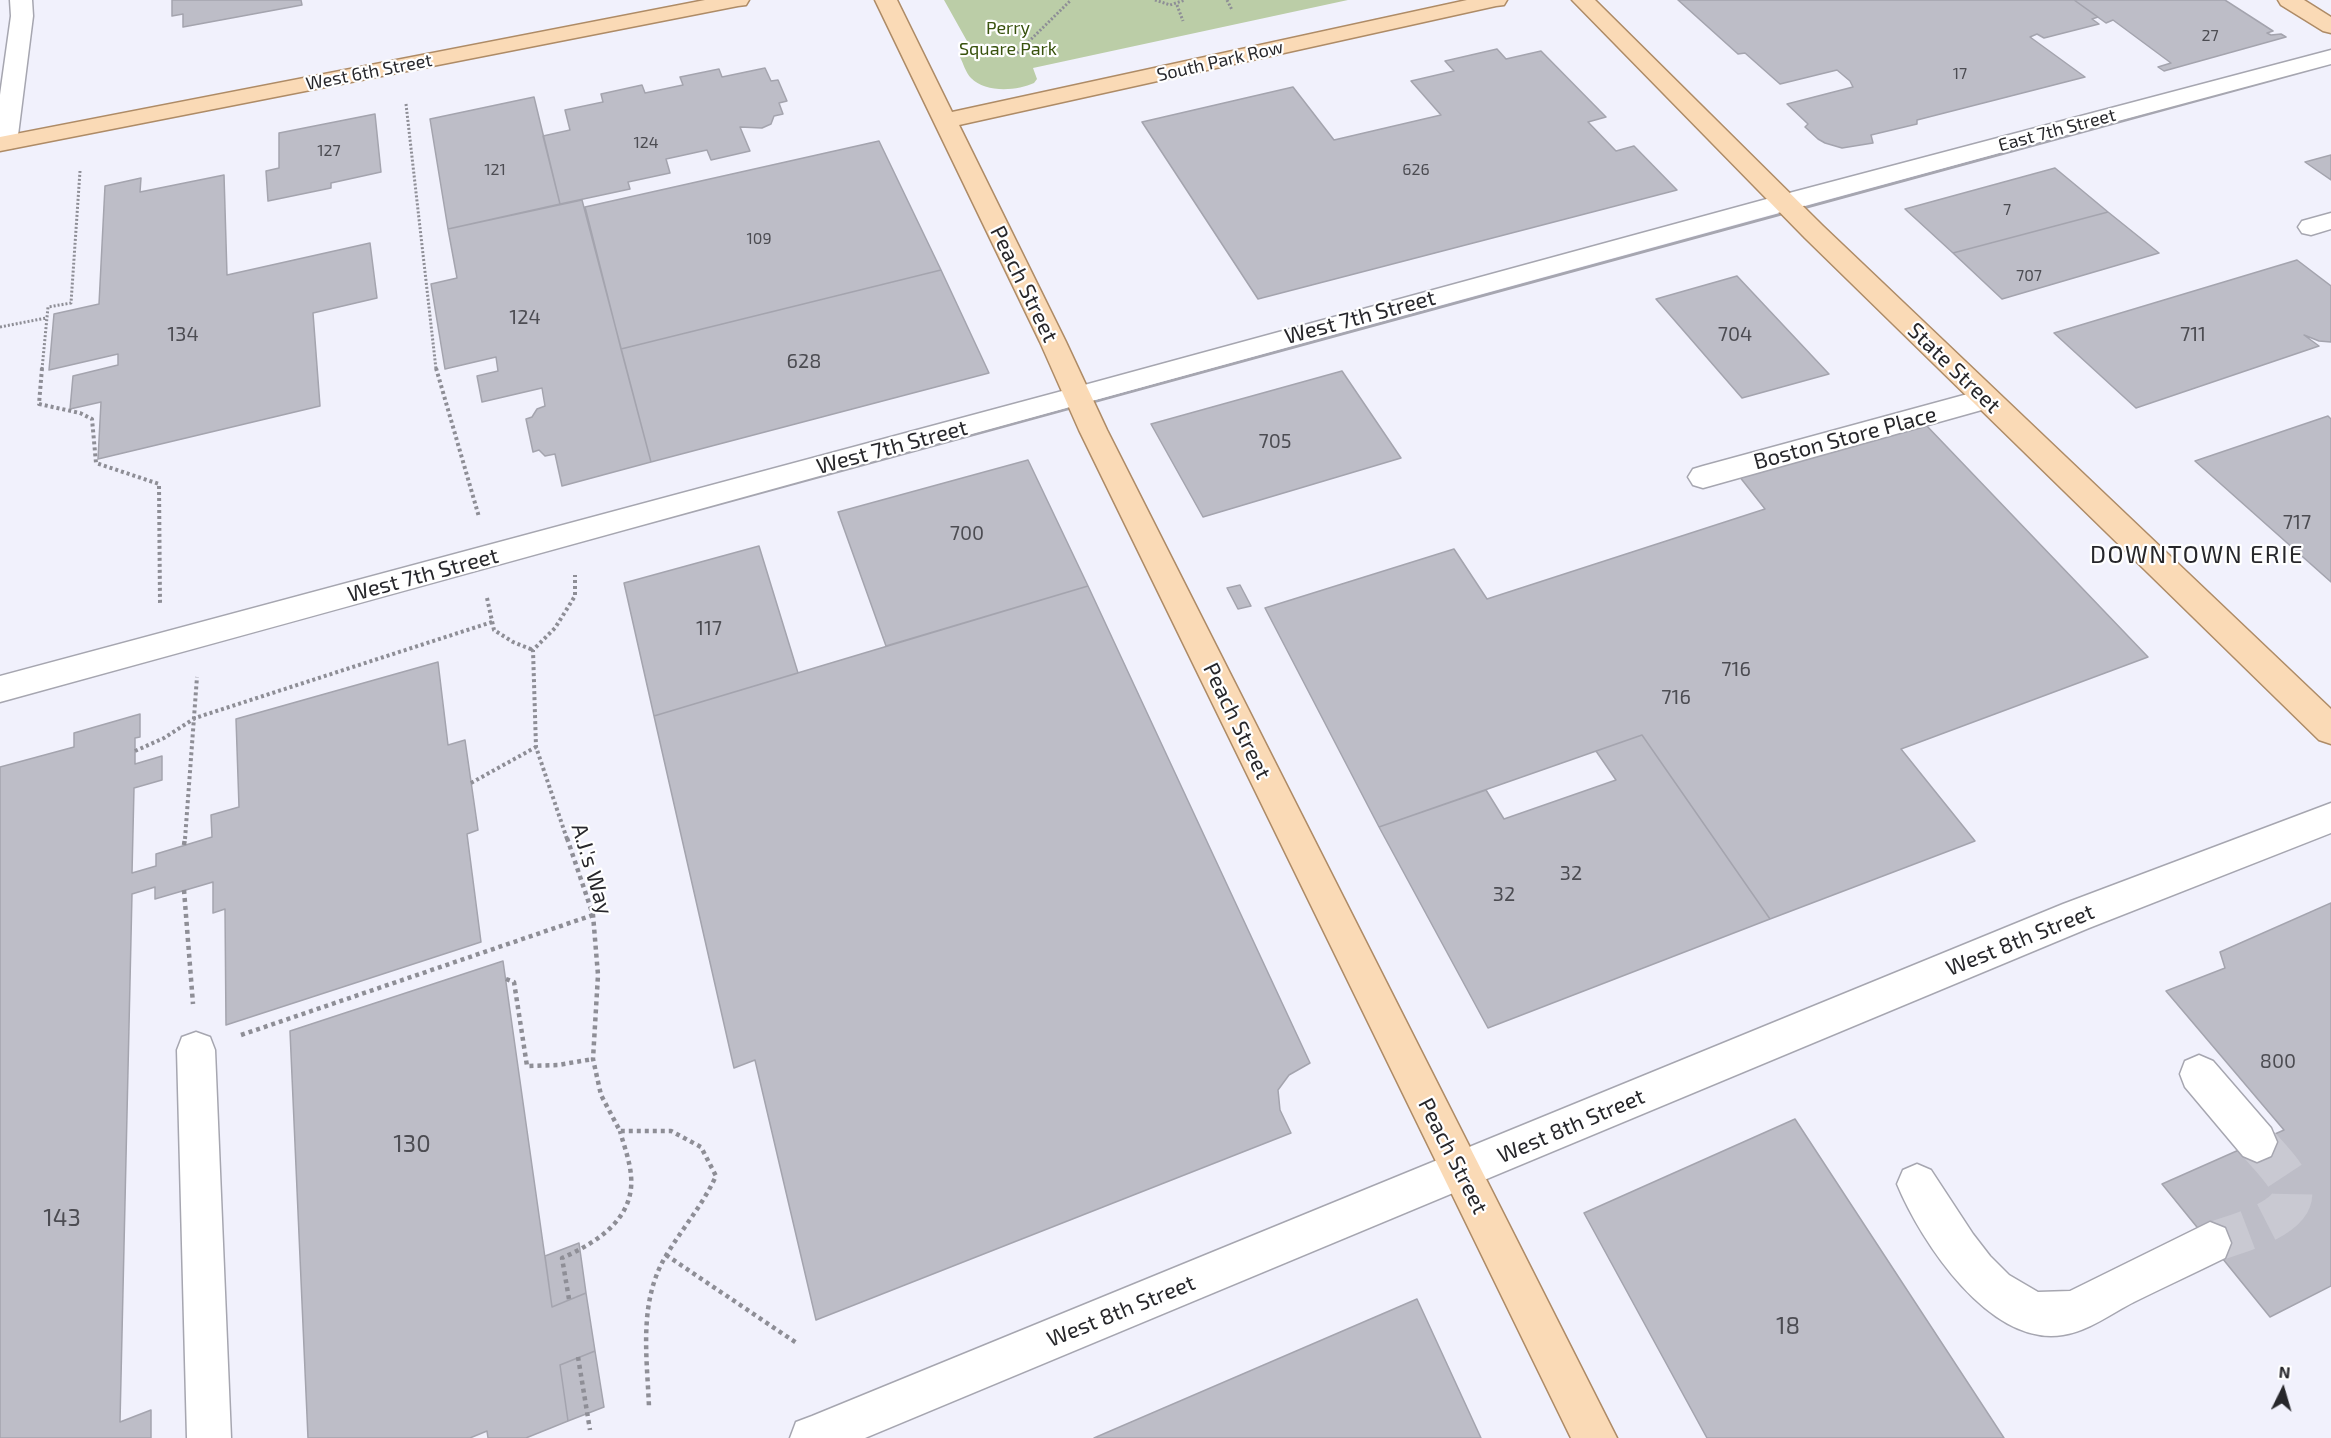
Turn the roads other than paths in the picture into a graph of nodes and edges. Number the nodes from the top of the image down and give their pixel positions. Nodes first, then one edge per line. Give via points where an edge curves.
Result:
1 (21, 0) edge
2 (738, 0) edge
3 (886, 0) edge
4 (1496, 0) edge
5 (1583, 0) edge
6 (2289, 0) edge
7 (2331, 26) edge
8 (2331, 57) edge
9 (944, 121) junction
10 (3, 144) edge
11 (1783, 202) junction
12 (1077, 397) junction
13 (1986, 399) junction
14 (1703, 477) dead end
15 (0, 689) edge
16 (2331, 730) edge
17 (2331, 818) edge
18 (196, 1050) road end
19 (2199, 1074) dead end
20 (2257, 1142) tunnel mouth
21 (1461, 1172) junction
22 (1917, 1184) dead end
23 (2210, 1243) tunnel mouth
24 (209, 1438) edge
25 (812, 1438) edge
26 (1595, 1438) edge

1 - 10 street
2 - 10 main road, West 6th Street
3 - 9 main road, Peach Street
4 - 9 main road, South Park Row
5 - 11 main road, State Street
6 - 7 main road
8 - 11 street, East 7th Street
9 - 12 main road, Peach Street
11 - 12 street, West 7th Street
11 - 13 main road, State Street
12 - 15 street, West 7th Street
12 - 21 main road, Peach Street
13 - 14 street, Boston Store Place
13 - 16 main road, State Street
17 - 21 street, West 8th Street via 2076,916
18 - 24 street
19 - 20 street
21 - 25 street, West 8th Street
21 - 26 main road, Peach Street
22 - 23 street via 1977,1273 2001,1296 2023,1309 2061,1314

